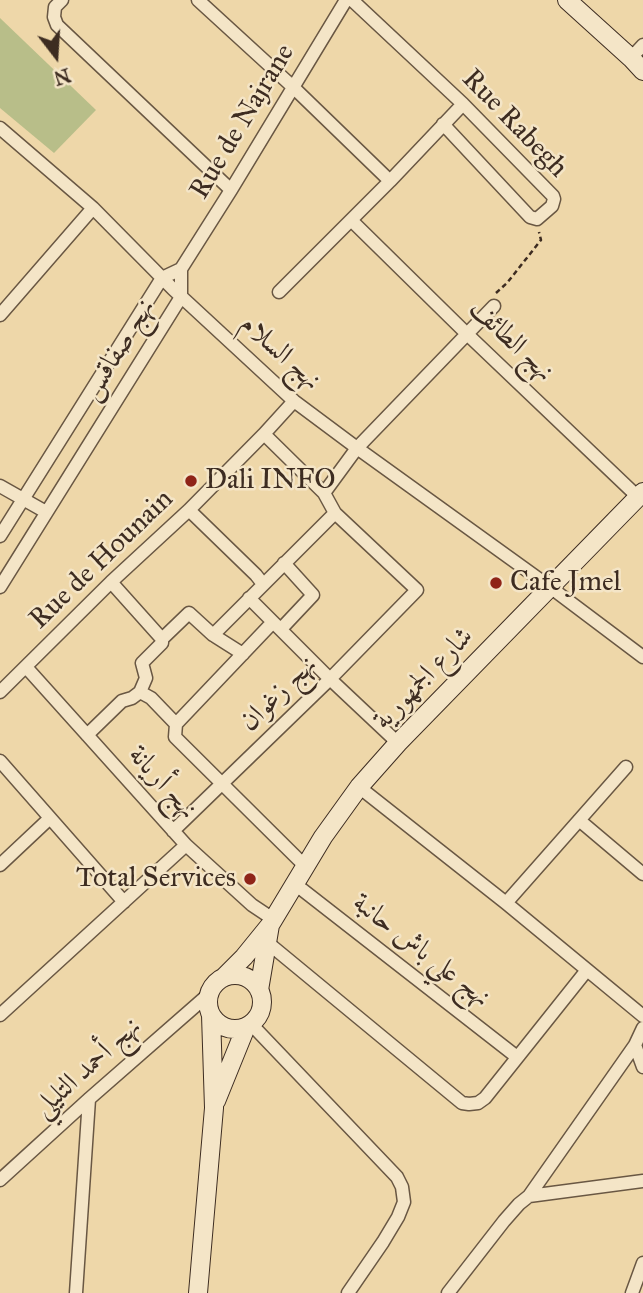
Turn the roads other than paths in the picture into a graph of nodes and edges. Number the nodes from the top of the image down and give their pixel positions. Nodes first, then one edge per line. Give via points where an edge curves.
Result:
1 (62, 0) edge
2 (198, 0) edge
3 (346, 0) edge
4 (352, 0) edge
5 (567, 0) edge
6 (639, 58) edge
7 (293, 87) junction
8 (463, 104) junction
9 (443, 124) junction
10 (4, 132) edge
11 (0, 146) edge
12 (390, 181) junction
13 (231, 190) junction
14 (93, 208) junction
15 (351, 220) junction
16 (181, 269) junction
17 (162, 278) junction
18 (279, 292) dead end
19 (181, 297) junction
20 (494, 306) road end
21 (0, 315) edge
22 (467, 334) junction
23 (294, 401) junction
24 (264, 434) junction
25 (357, 448) junction
26 (0, 486) edge
27 (324, 494) junction
28 (640, 494) edge
29 (23, 498) junction
30 (189, 510) junction
31 (46, 512) junction
32 (335, 513) junction
33 (0, 536) edge
34 (284, 563) junction
35 (111, 582) junction
36 (263, 584) junction
37 (0, 587) edge
38 (550, 587) junction
39 (249, 598) junction
40 (277, 625) junction
41 (213, 635) junction
42 (162, 639) junction
43 (243, 654) junction
44 (643, 657) edge
45 (26, 667) junction
46 (330, 679) junction
47 (0, 692) edge
48 (140, 692) junction
49 (176, 724) junction
50 (87, 735) junction
51 (398, 743) junction
52 (0, 761) edge
53 (626, 767) dead end
54 (221, 783) junction
55 (359, 786) junction
56 (50, 817) junction
57 (579, 820) junction
58 (173, 831) junction
59 (186, 845) junction
60 (0, 865) edge
61 (305, 866) junction
62 (643, 874) edge
63 (295, 884) junction
64 (124, 902) junction
65 (506, 903) junction
66 (272, 922) junction
67 (268, 943) junction
68 (587, 970) junction
69 (223, 978) junction
70 (259, 990) junction
71 (209, 994) junction
72 (211, 1014) junction
73 (0, 1015) edge
74 (643, 1016) edge
75 (249, 1025) junction
76 (643, 1028) edge
77 (635, 1045) junction
78 (517, 1057) junction
79 (643, 1067) edge
80 (89, 1099) junction
81 (214, 1108) junction
82 (0, 1180) edge
83 (643, 1181) edge
84 (529, 1196) junction
85 (201, 1258) junction
86 (643, 1263) edge
87 (76, 1293) edge
88 (198, 1293) edge
89 (204, 1293) edge
90 (348, 1293) edge
91 (448, 1293) edge
92 (632, 1293) edge

1 - 13 street via 55,7 57,25
2 - 7 street
3 - 7 street, Rue de Najrane
4 - 8 street, Rue Rabegh
5 - 6 main road
7 - 12 street
7 - 13 street, Rue de Najrane
8 - 9 street
8 - 9 street, Rue Rabegh via 553,196 552,206 537,219 530,217
9 - 12 street
10 - 11 street
10 - 14 street, نهج السلام
12 - 15 street
13 - 16 street, Rue de Najrane
14 - 17 street, نهج السلام
14 - 21 street
15 - 18 street
15 - 22 street, نهج الطائف
16 - 17 street, نهج صفاقس
16 - 19 street, نهج صفاقس
17 - 19 street, نهج السلام
17 - 29 street, نهج صفاقس
19 - 23 street, نهج السلام
19 - 31 street, نهج صفاقس
20 - 22 street
22 - 25 street
22 - 28 street, نهج الطائف
23 - 24 street, Rue de Hounain
23 - 25 street, نهج السلام
24 - 27 street
24 - 30 street, Rue de Hounain
25 - 27 street
25 - 38 street, نهج السلام
26 - 29 street
27 - 32 street
28 - 38 main road, شارع الجمهورية
29 - 31 street
29 - 33 street, نهج صفاقس
30 - 35 street, Rue de Hounain
30 - 36 street
31 - 37 street, نهج صفاقس
32 - 34 street
32 - 46 street, نهج زغوان via 417,590
34 - 36 street
34 - 40 street via 313,595
35 - 42 street
35 - 45 street, Rue de Hounain
36 - 39 street
38 - 44 street, نهج السلام
38 - 51 main road, شارع الجمهورية
39 - 40 street
39 - 41 street
40 - 43 street
40 - 46 street
41 - 42 street via 189,613
41 - 43 street
42 - 48 street via 142,663 146,678
43 - 49 street
45 - 47 street, Rue de Hounain
45 - 50 street, نهج أريانة
46 - 51 street
46 - 54 street, نهج زغوان
48 - 49 street
48 - 50 street via 122,701
49 - 54 street via 175,737
50 - 58 street, نهج أريانة
51 - 55 main road, شارع الجمهورية
52 - 56 street
53 - 57 street
54 - 58 street, نهج زغوان
54 - 61 street
55 - 61 main road, شارع الجمهورية
55 - 65 street
56 - 60 street
56 - 64 street
57 - 62 street
57 - 65 street
58 - 59 street, نهج أريانة
59 - 64 street
59 - 66 street, نهج أريانة
61 - 63 main road, شارع الجمهورية
63 - 66 main road, شارع الجمهورية
63 - 78 street, نهج علي باش حانبة
64 - 73 street
65 - 68 street
66 - 67 main road
66 - 69 main road, شارع الجمهورية
67 - 70 main road
67 - 78 street via 462,1103 485,1098
68 - 74 street
68 - 78 street
69 - 70 main road via 239,975
69 - 71 main road
70 - 75 main road via 262,1004
71 - 72 main road
71 - 80 street, نهج أحمد التليلي
72 - 75 main road via 222,1026 239,1029
72 - 81 main road
75 - 81 main road
75 - 90 street via 402,1187 404,1202 398,1217
76 - 77 street
77 - 79 street
77 - 84 street
80 - 82 street, نهج أحمد التليلي
80 - 87 street
81 - 85 main road
83 - 84 street
84 - 91 street
85 - 88 main road
85 - 89 main road
86 - 92 street

